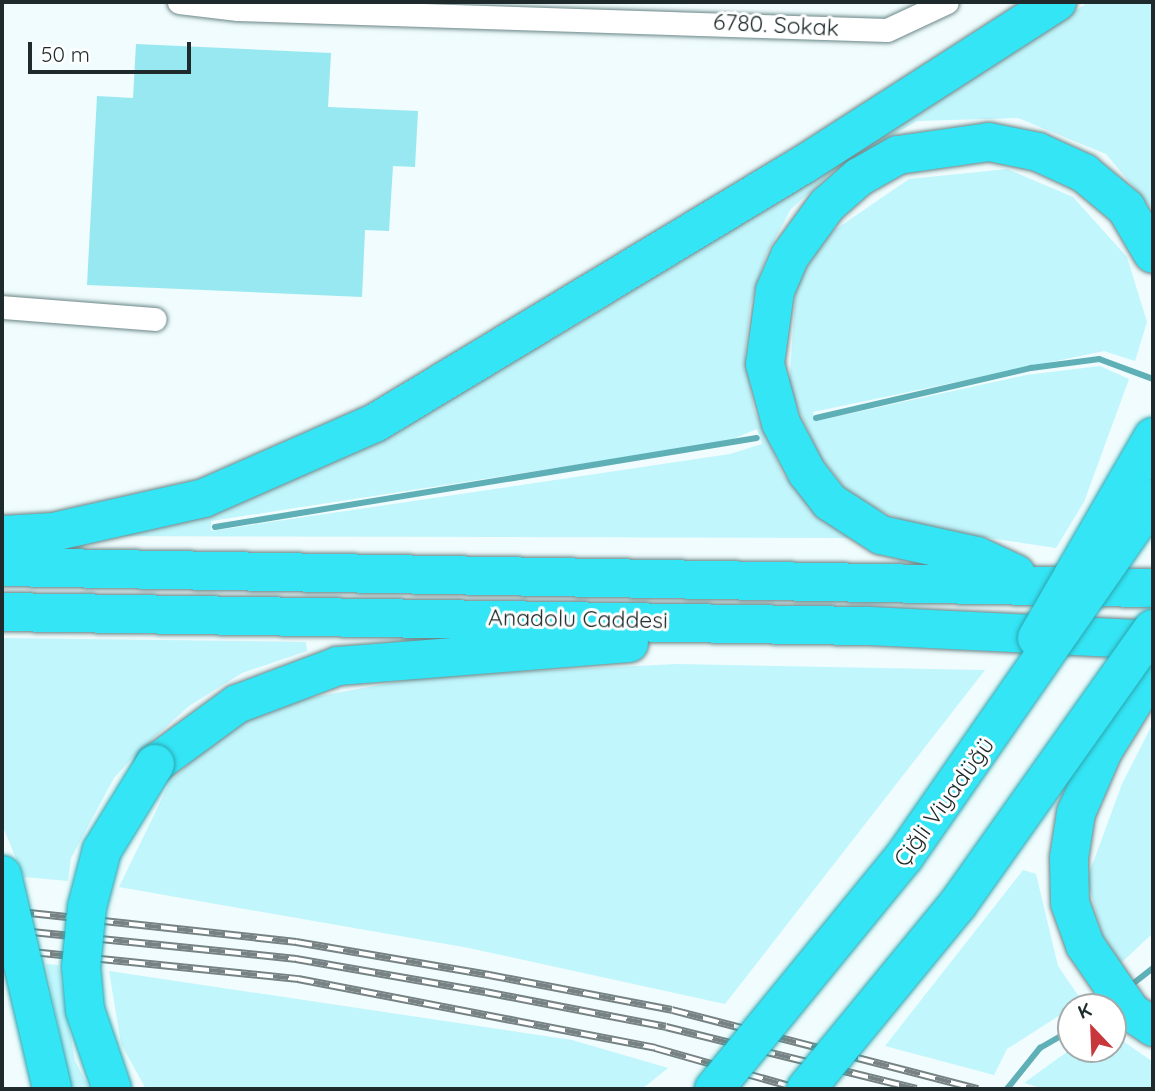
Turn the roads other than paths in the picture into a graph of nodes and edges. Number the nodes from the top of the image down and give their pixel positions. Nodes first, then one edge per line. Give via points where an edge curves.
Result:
1 (179, 2) edge
2 (1057, 2) edge
3 (941, 3) edge
4 (296, 6) edge
5 (1153, 254) edge
6 (2, 307) edge
7 (155, 319) dead end
8 (1153, 437) edge
9 (1153, 499) edge
10 (2, 535) edge
11 (2, 567) edge
12 (1034, 583) junction
13 (1153, 588) edge
14 (2, 611) edge
15 (868, 626) junction
16 (1153, 629) edge
17 (1153, 640) edge
18 (1153, 670) edge
19 (988, 742) junction
20 (2, 875) edge
21 (1153, 1027) edge
22 (749, 1049) junction
23 (52, 1089) edge
24 (112, 1089) edge
25 (698, 1089) edge
26 (714, 1089) edge
27 (806, 1089) edge

1 - 4 street, 6780. Sokak
2 - 10 highway via 460,376 322,450 191,501 53,532
3 - 4 street, 6780. Sokak via 887,30
5 - 12 highway via 1126,208 1084,173 1038,152 989,142 898,155 827,205 790,256 775,290 765,364 781,424 807,473 830,502 881,535 977,556
6 - 7 street
8 - 19 highway, bridge via 1058,593
9 - 19 highway, Çiğli Viyadüğü, bridge
11 - 12 highway, Anadolu Caddesi
12 - 13 highway, Anadolu Caddesi
14 - 15 highway, Anadolu Caddesi
15 - 17 highway, Anadolu Caddesi
15 - 24 highway, bridge via 338,666 237,704 155,764 102,850 87,907 81,967 85,1010
16 - 27 highway, bridge via 958,904
18 - 21 highway via 1103,751 1076,814 1069,858 1070,903 1085,945 1131,1012
19 - 22 highway, Çiğli Viyadüğü, bridge via 904,857
20 - 23 highway, bridge
22 - 25 highway, bridge
22 - 26 highway, Çiğli Viyadüğü, bridge

